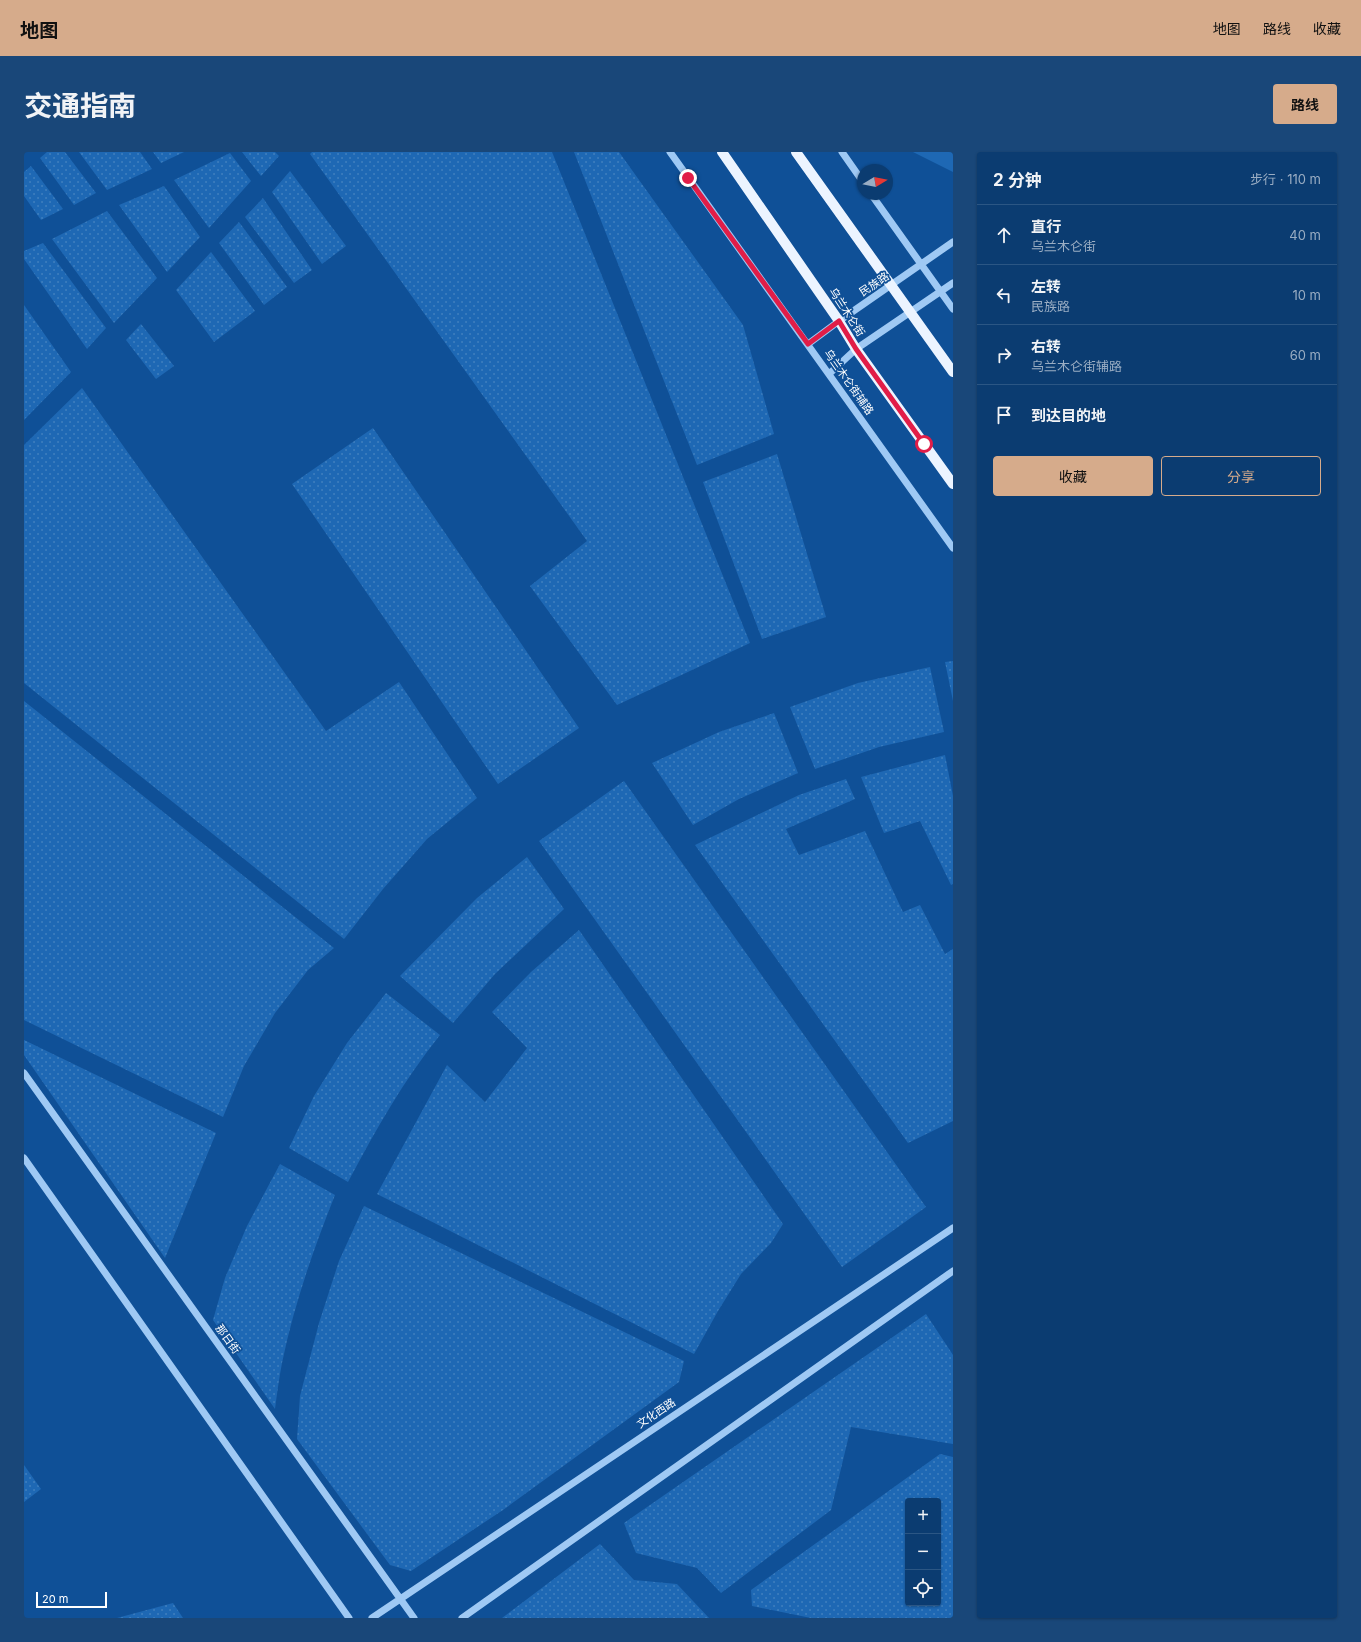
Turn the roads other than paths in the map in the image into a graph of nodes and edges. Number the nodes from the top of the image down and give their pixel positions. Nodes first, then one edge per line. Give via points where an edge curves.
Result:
1 (670, 152) edge
2 (722, 152) edge
3 (796, 152) edge
4 (842, 152) edge
5 (857, 173) edge
6 (875, 200) edge
7 (953, 242) edge
8 (921, 265) junction
9 (953, 283) edge
10 (891, 286) junction
11 (940, 292) junction
12 (953, 309) edge
13 (910, 312) junction
14 (839, 321) junction
15 (808, 344) junction
16 (856, 349) junction
17 (953, 372) edge
18 (829, 374) junction
19 (953, 484) edge
20 (953, 548) edge
21 (24, 1073) edge
22 (24, 1158) edge
23 (953, 1228) edge
24 (953, 1271) edge
25 (400, 1598) junction
26 (349, 1618) edge
27 (372, 1618) edge
28 (414, 1618) edge
29 (462, 1618) edge

1 - 15 street, 乌兰木仑街辅路
2 - 14 main road, 乌兰木仑街
3 - 10 main road
4 - 5 street
6 - 8 street
7 - 8 street, 民族路
8 - 10 street, 民族路
8 - 11 street
9 - 11 street
10 - 13 main road
10 - 14 street, 民族路
11 - 12 street
11 - 13 street
13 - 16 street
13 - 17 main road
14 - 15 street, 民族路
14 - 16 main road, 乌兰木仑街
15 - 18 street, 乌兰木仑街辅路
16 - 18 street
16 - 19 main road, 乌兰木仑街
18 - 20 street, 乌兰木仑街辅路
21 - 25 street, 那日街
22 - 26 street
23 - 25 street, 文化西路
24 - 29 street
25 - 27 street, 文化西路
25 - 28 street, 那日街

